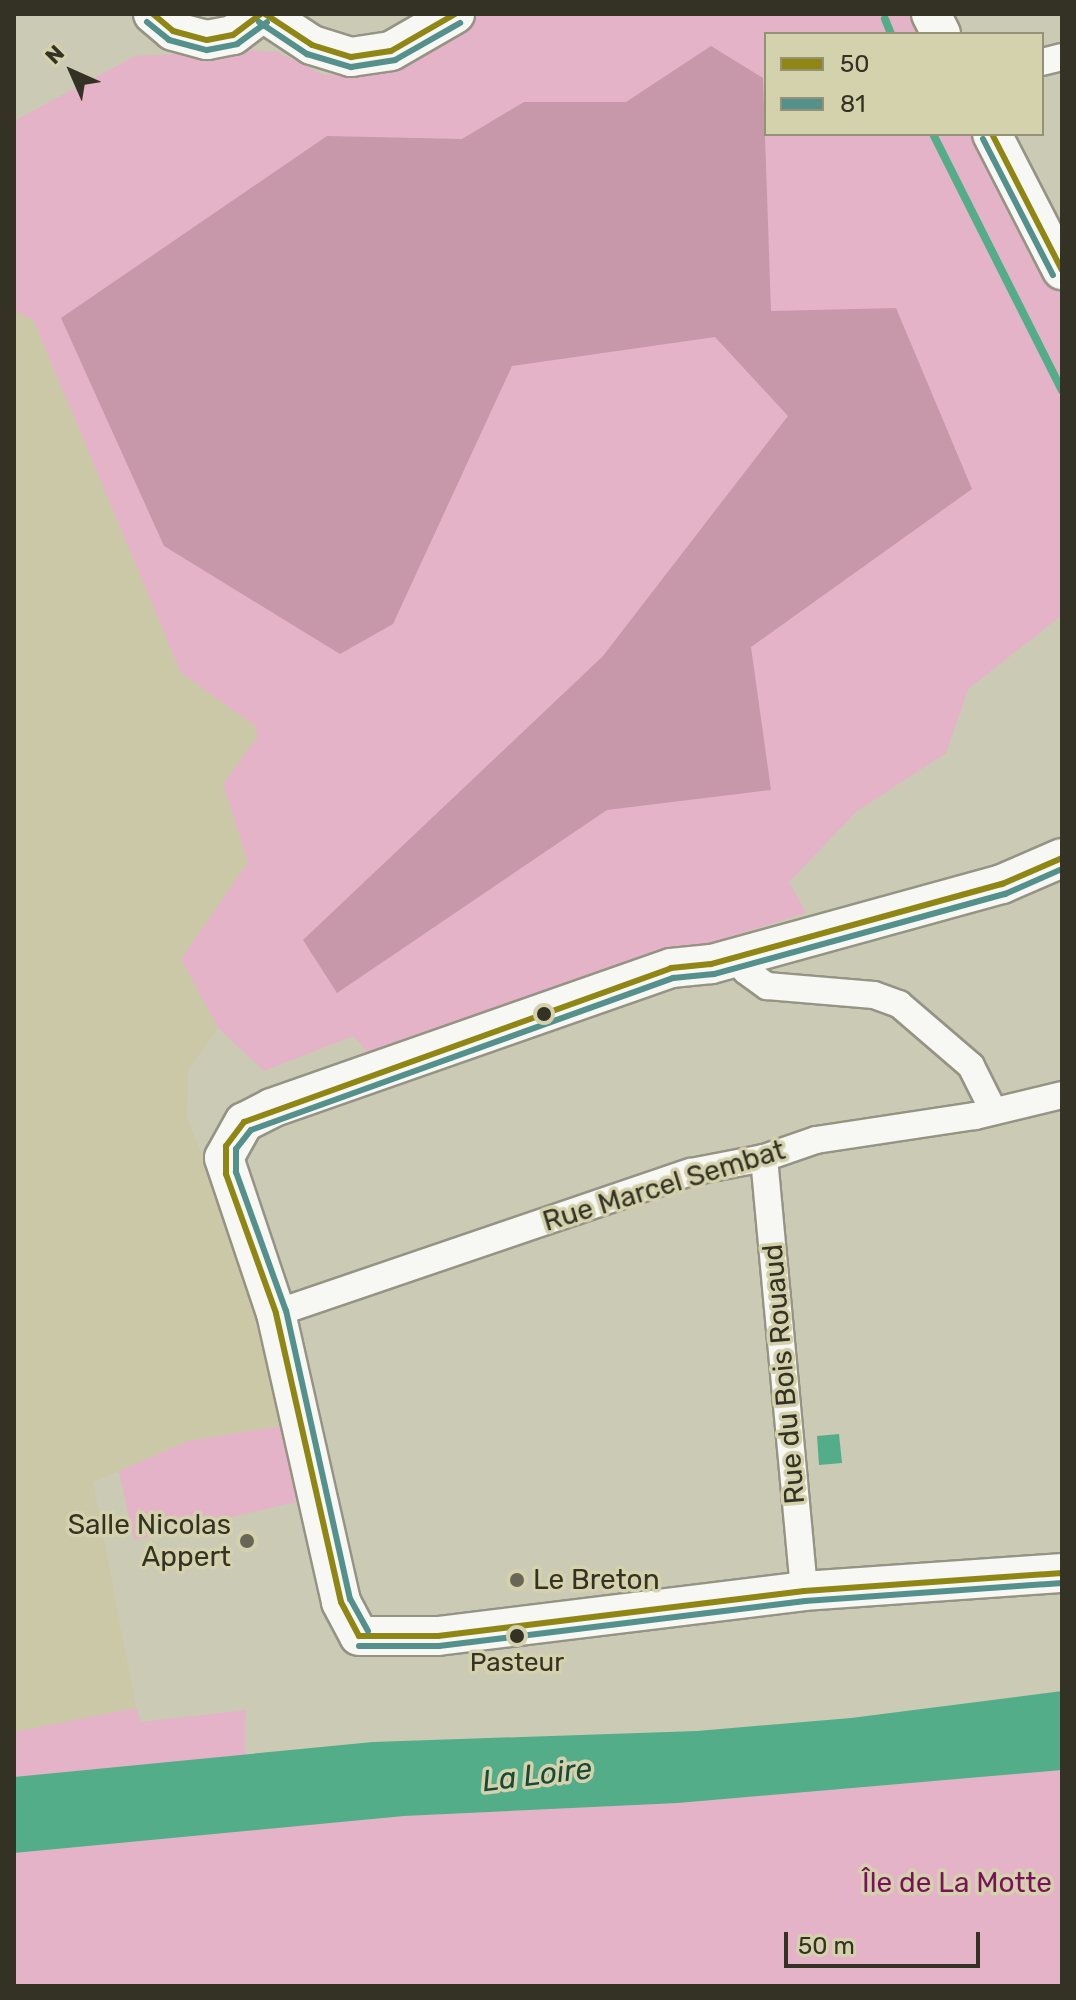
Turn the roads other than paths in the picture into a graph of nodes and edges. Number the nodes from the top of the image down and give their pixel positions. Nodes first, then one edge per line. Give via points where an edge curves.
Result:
1 (153, 14) edge
2 (263, 14) edge
3 (455, 14) edge
4 (931, 14) edge
5 (940, 32) edge
6 (993, 136) edge
7 (1062, 270) edge
8 (1062, 858) edge
9 (737, 956) junction
10 (1062, 1095) edge
11 (992, 1108) junction
12 (764, 1158) junction
13 (276, 1313) junction
14 (1062, 1573) edge
15 (804, 1591) junction

1 - 2 street via 173,31 207,40 233,35
2 - 3 street via 312,45 351,57 391,51
4 - 5 street
6 - 7 street
8 - 9 street via 1002,884
9 - 11 street via 767,986 874,995 899,1004 971,1066
9 - 13 street via 671,968 255,1115 233,1135 224,1158
10 - 11 street, Rue Marcel Sembat
11 - 12 street, Rue Marcel Sembat via 975,1116 816,1140
12 - 13 street, Rue Marcel Sembat via 691,1172
12 - 15 street, Rue du Bois Rouaud
13 - 15 street via 341,1602 359,1636 438,1636
14 - 15 street

